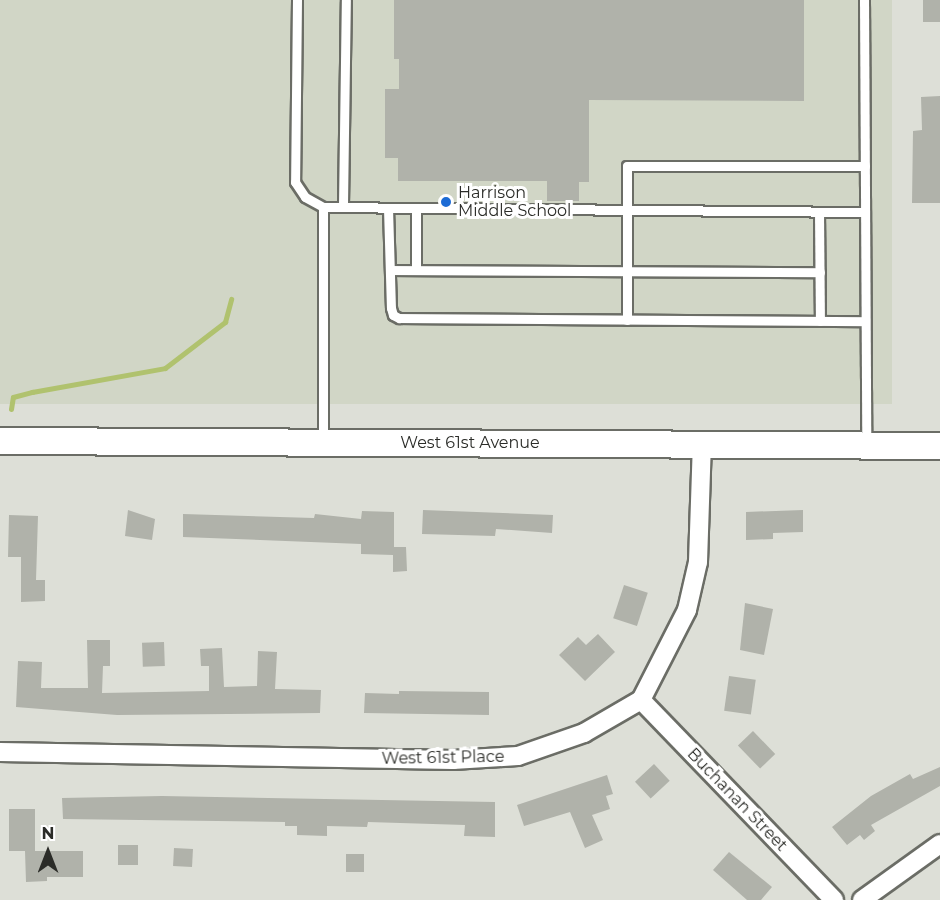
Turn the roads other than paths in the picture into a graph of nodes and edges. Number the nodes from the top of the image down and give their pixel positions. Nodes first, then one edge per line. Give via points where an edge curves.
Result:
1 (297, 0) edge
2 (346, 0) edge
3 (864, 0) edge
4 (865, 166) junction
5 (343, 205) junction
6 (323, 207) junction
7 (388, 208) junction
8 (416, 208) junction
9 (627, 210) junction
10 (819, 212) junction
11 (865, 212) junction
12 (390, 270) junction
13 (416, 270) junction
14 (627, 271) junction
15 (820, 272) junction
16 (627, 320) junction
17 (820, 321) junction
18 (865, 321) junction
19 (0, 441) edge
20 (322, 443) junction
21 (702, 444) junction
22 (866, 446) junction
23 (940, 446) edge
24 (641, 700) junction
25 (0, 752) edge
26 (940, 844) edge
27 (834, 900) edge
28 (862, 900) edge

1 - 6 lane via 295,182 305,196
2 - 5 lane
3 - 4 lane
4 - 9 lane via 627,166
4 - 11 lane
5 - 6 lane
5 - 7 lane
6 - 20 lane
7 - 8 lane
7 - 12 lane
8 - 9 lane
8 - 13 lane
9 - 10 lane
9 - 14 lane
10 - 11 lane
10 - 15 lane
11 - 18 lane
12 - 13 lane
12 - 16 lane via 393,315 399,318
13 - 14 lane
14 - 15 lane
14 - 16 lane
15 - 17 lane
16 - 17 lane
17 - 18 lane
18 - 22 lane
19 - 20 main road, West 61st Avenue
20 - 21 main road, West 61st Avenue
21 - 22 main road, West 61st Avenue
21 - 24 street via 698,562 687,610
22 - 23 main road, West 61st Avenue
24 - 25 street, West 61st Place via 584,733 518,756 453,760
24 - 27 street, Buchanan Street
26 - 28 street

